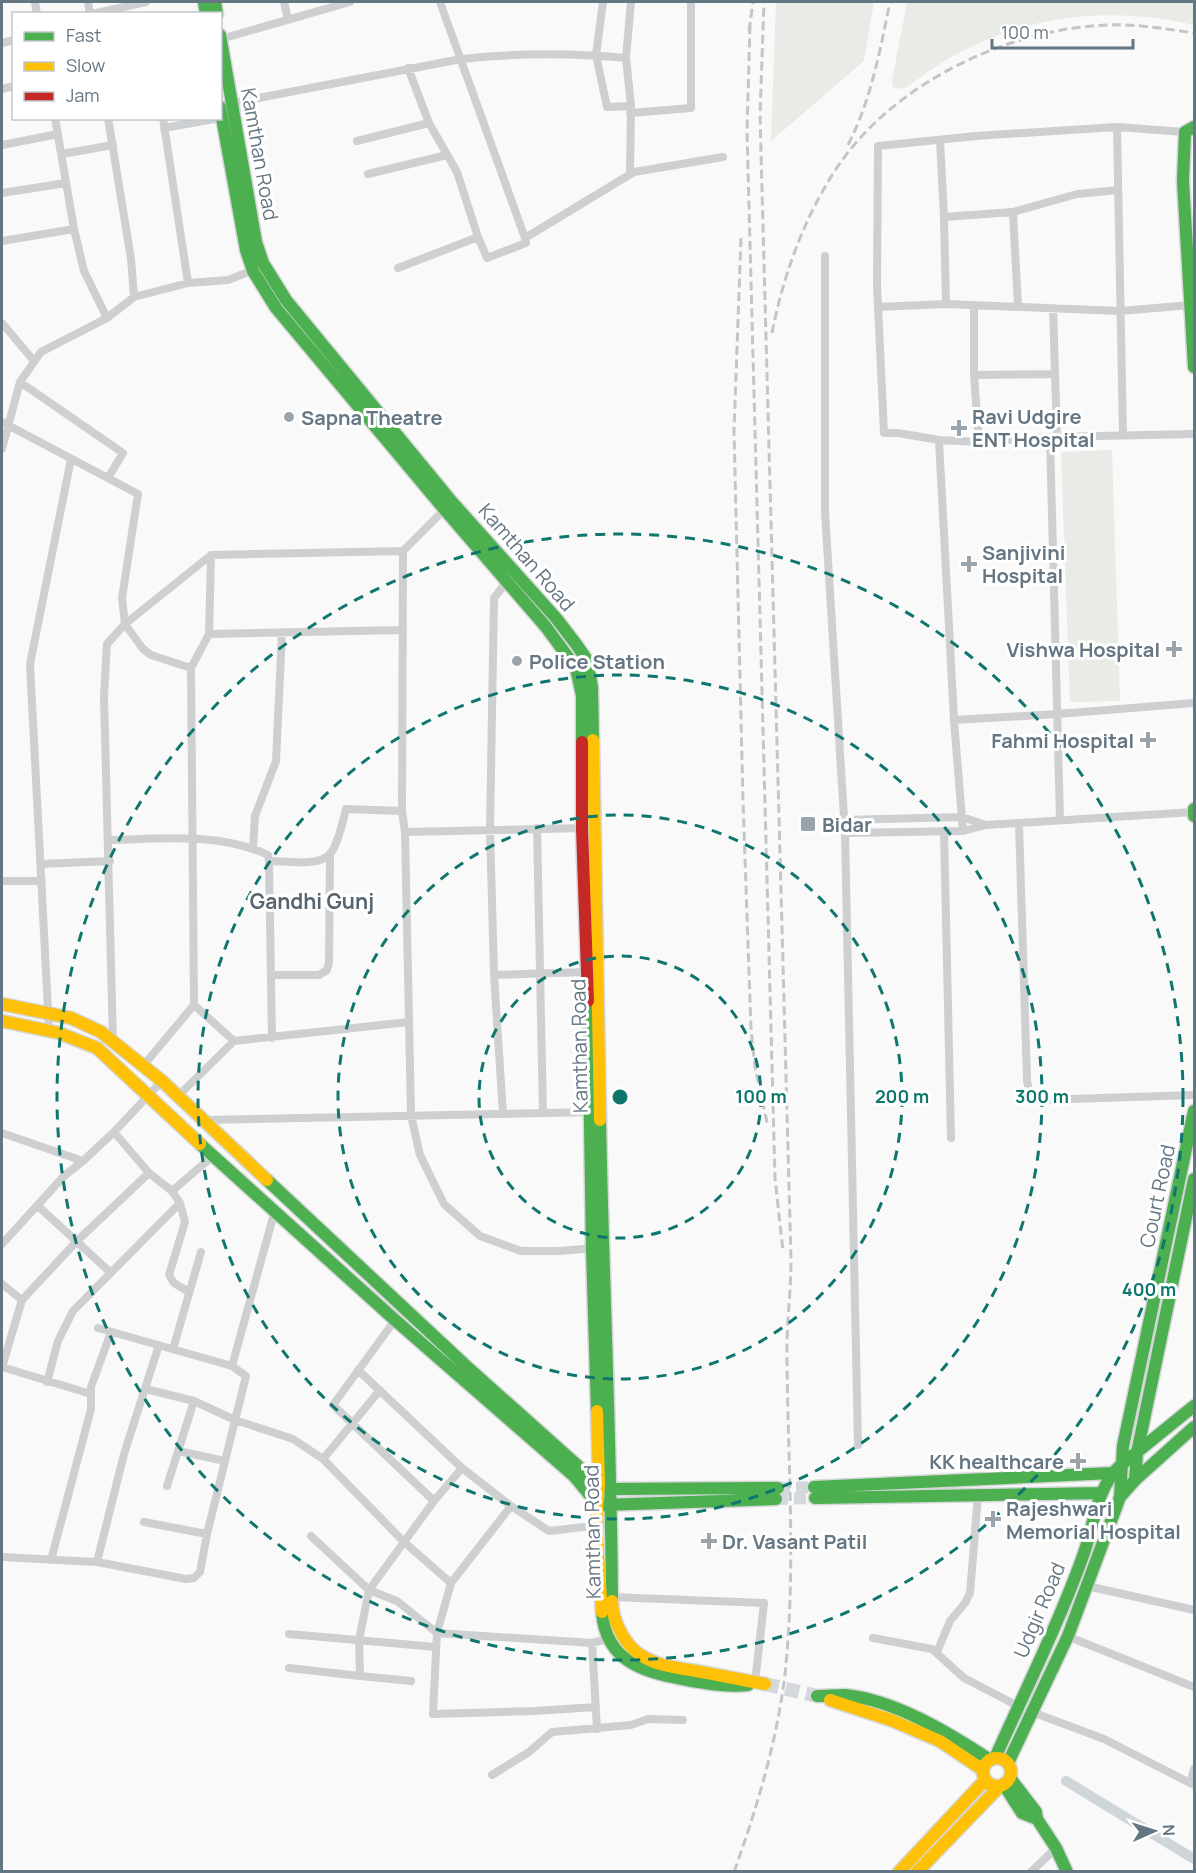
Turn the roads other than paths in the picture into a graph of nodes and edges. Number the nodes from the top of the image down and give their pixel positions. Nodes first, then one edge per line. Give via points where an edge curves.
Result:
1 (144, 2) edge
2 (284, 2) edge
3 (350, 2) edge
4 (440, 2) edge
5 (603, 2) edge
6 (631, 2) edge
7 (691, 2) edge
8 (100, 12) edge
9 (288, 19) junction
10 (222, 37) edge
11 (596, 56) junction
12 (626, 58) junction
13 (461, 59) junction
14 (408, 68) junction
15 (631, 110) junction
16 (222, 112) edge
17 (55, 120) edge
18 (108, 120) edge
19 (179, 120) edge
20 (163, 123) edge
21 (429, 123) junction
22 (1117, 127) junction
23 (1190, 129) edge
24 (58, 134) junction
25 (940, 140) junction
26 (357, 141) dead end
27 (2, 145) edge
28 (112, 145) junction
29 (62, 154) junction
30 (447, 155) junction
31 (723, 157) dead end
32 (368, 174) dead end
33 (630, 174) junction
34 (66, 183) junction
35 (1118, 190) junction
36 (2, 193) edge
37 (1013, 212) junction
38 (944, 217) junction
39 (74, 229) junction
40 (478, 237) junction
41 (525, 238) junction
42 (2, 241) edge
43 (825, 256) dead end
44 (263, 263) junction
45 (398, 268) dead end
46 (253, 271) junction
47 (188, 283) junction
48 (134, 297) junction
49 (946, 304) junction
50 (974, 305) junction
51 (1191, 305) junction
52 (1018, 306) junction
53 (878, 307) junction
54 (1053, 308) junction
55 (1120, 311) junction
56 (107, 318) junction
57 (2, 322) edge
58 (34, 361) junction
59 (1194, 367) edge
60 (336, 370) junction
61 (1055, 374) junction
62 (974, 375) junction
63 (20, 382) junction
64 (5, 424) edge
65 (1194, 434) edge
66 (1123, 435) junction
67 (1053, 437) junction
68 (939, 440) junction
69 (979, 442) junction
70 (2, 449) edge
71 (71, 459) junction
72 (108, 478) junction
73 (449, 506) junction
74 (403, 551) junction
75 (211, 555) junction
76 (511, 577) junction
77 (125, 624) junction
78 (403, 630) junction
79 (282, 633) junction
80 (209, 634) junction
81 (191, 668) junction
82 (1194, 703) edge
83 (1056, 714) junction
84 (954, 720) junction
85 (402, 811) junction
86 (1194, 812) edge
87 (962, 818) junction
88 (843, 820) junction
89 (1060, 820) junction
90 (1019, 823) junction
91 (986, 825) junction
92 (537, 828) junction
93 (588, 828) junction
94 (490, 830) junction
95 (944, 831) junction
96 (963, 831) junction
97 (405, 832) junction
98 (844, 833) junction
99 (193, 838) junction
100 (110, 840) junction
101 (252, 848) junction
102 (330, 855) junction
103 (110, 861) junction
104 (269, 861) junction
105 (41, 864) junction
106 (2, 881) edge
107 (42, 881) junction
108 (588, 972) junction
109 (539, 974) junction
110 (271, 975) junction
111 (494, 975) junction
112 (2, 1004) edge
113 (194, 1005) junction
114 (49, 1013) junction
115 (2, 1021) edge
116 (409, 1022) junction
117 (49, 1030) junction
118 (272, 1038) junction
119 (234, 1041) junction
120 (114, 1042) junction
121 (143, 1066) junction
122 (162, 1081) junction
123 (1194, 1095) edge
124 (149, 1096) junction
125 (177, 1097) junction
126 (595, 1111) junction
127 (1194, 1111) edge
128 (543, 1113) junction
129 (503, 1114) junction
130 (411, 1115) junction
131 (201, 1120) junction
132 (114, 1132) junction
133 (2, 1133) edge
134 (951, 1138) dead end
135 (214, 1155) junction
136 (83, 1161) junction
137 (149, 1173) junction
138 (1194, 1179) edge
139 (172, 1191) junction
140 (180, 1203) junction
141 (38, 1206) junction
142 (275, 1210) junction
143 (1172, 1216) junction
144 (1186, 1221) junction
145 (4, 1238) edge
146 (77, 1241) junction
147 (597, 1248) junction
148 (201, 1252) dead end
149 (111, 1273) junction
150 (2, 1284) edge
151 (189, 1292) junction
152 (22, 1300) junction
153 (395, 1320) junction
154 (99, 1328) dead end
155 (111, 1332) junction
156 (159, 1345) junction
157 (173, 1349) junction
158 (232, 1366) junction
159 (2, 1367) edge
160 (358, 1370) junction
161 (47, 1382) junction
162 (146, 1389) junction
163 (380, 1390) junction
164 (91, 1394) junction
165 (194, 1401) junction
166 (1194, 1406) edge
167 (235, 1420) junction
168 (353, 1422) junction
169 (1194, 1427) edge
170 (858, 1445) dead end
171 (178, 1451) junction
172 (1137, 1453) junction
173 (323, 1459) junction
174 (225, 1461) junction
175 (462, 1468) junction
176 (1116, 1469) junction
177 (1135, 1480) junction
178 (599, 1484) junction
179 (167, 1486) dead end
180 (611, 1489) junction
181 (1102, 1493) junction
182 (978, 1495) junction
183 (1120, 1497) junction
184 (434, 1501) junction
185 (604, 1505) junction
186 (511, 1506) junction
187 (144, 1522) dead end
188 (610, 1524) junction
189 (596, 1526) junction
190 (207, 1534) junction
191 (311, 1536) dead end
192 (404, 1542) junction
193 (2, 1557) edge
194 (51, 1560) junction
195 (97, 1562) junction
196 (451, 1583) junction
197 (1087, 1586) junction
198 (369, 1590) junction
199 (611, 1597) junction
200 (1194, 1610) edge
201 (609, 1619) junction
202 (1054, 1627) junction
203 (437, 1633) junction
204 (289, 1634) dead end
205 (1068, 1636) junction
206 (873, 1638) dead end
207 (608, 1639) junction
208 (359, 1640) junction
209 (592, 1643) junction
210 (436, 1647) junction
211 (937, 1652) junction
212 (289, 1668) dead end
213 (360, 1676) junction
214 (411, 1682) dead end
215 (755, 1682) junction
216 (1194, 1687) edge
217 (1018, 1706) junction
218 (596, 1707) junction
219 (1032, 1712) junction
220 (683, 1720) dead end
221 (597, 1729) junction
222 (1008, 1763) junction
223 (988, 1767) junction
224 (1194, 1769) edge
225 (492, 1775) dead end
226 (1004, 1783) junction
227 (1192, 1784) edge
228 (1056, 1848) junction
229 (899, 1872) edge
230 (917, 1872) edge
231 (1031, 1872) edge
232 (1067, 1872) edge

1 - 8 street
2 - 9 street
3 - 9 street
4 - 13 street
5 - 11 street
6 - 12 street
7 - 15 street via 691,108
9 - 10 street
11 - 12 street
11 - 13 street via 497,55
11 - 15 street via 607,107
12 - 15 street
13 - 14 street
13 - 41 street
14 - 16 street
14 - 21 street
15 - 33 street
16 - 44 main road, Kamthan Road
16 - 46 main road, Kamthan Road via 234,194
17 - 24 street
18 - 28 street
19 - 20 street
20 - 47 street
21 - 26 street
21 - 30 street
22 - 23 street
22 - 25 street
22 - 35 street
23 - 51 main road via 1183,181
24 - 27 street
24 - 29 street
25 - 38 street
25 - 53 street via 879,146
28 - 29 street
28 - 48 street
29 - 34 street
30 - 32 street
30 - 40 street via 457,172
31 - 33 street
33 - 41 street
34 - 36 street
34 - 39 street
35 - 37 street via 1077,194
35 - 55 street
37 - 38 street
37 - 52 street
38 - 49 street
39 - 42 street
39 - 56 street via 84,272
40 - 41 street via 488,258 526,243
40 - 45 street
43 - 88 street via 825,512
44 - 46 street
44 - 60 main road, Kamthan Road
46 - 47 street via 228,280
46 - 60 main road, Kamthan Road via 276,308
47 - 48 street
48 - 56 street
49 - 50 street
49 - 53 street
50 - 52 street
50 - 62 street
51 - 55 street
51 - 59 main road
52 - 54 street
53 - 68 street via 884,433
54 - 55 street
54 - 61 street
55 - 66 street
56 - 58 street via 41,352
57 - 58 street
58 - 63 street
60 - 73 main road, Kamthan Road
61 - 62 street
61 - 67 street
62 - 69 street
63 - 64 street
63 - 72 street via 123,453
64 - 70 street
64 - 71 street
65 - 66 street
66 - 67 street
67 - 69 street
67 - 83 street
68 - 69 street
68 - 84 street
71 - 72 street
71 - 105 street via 30,664
72 - 77 street via 138,494 122,598
73 - 74 street
73 - 76 main road, Kamthan Road
74 - 75 street
74 - 78 street
75 - 77 street
75 - 80 street
76 - 93 main road, Kamthan Road via 556,618 587,660 592,687
76 - 94 street via 494,598
77 - 81 street via 151,655
77 - 100 street via 107,644 104,697
78 - 79 street
78 - 85 street
79 - 80 street
79 - 101 street via 276,761 257,809
80 - 81 street
81 - 99 street
82 - 83 street
83 - 84 street
83 - 89 street
84 - 87 street
85 - 97 street
85 - 102 street via 346,809
86 - 89 street
87 - 88 street
87 - 91 street
87 - 96 street
88 - 98 street
89 - 90 street
90 - 91 street
90 - 123 street via 1029,1092 1038,1100
91 - 96 street
92 - 93 street
92 - 94 street
92 - 109 street
93 - 108 main road, Kamthan Road
93 - 126 main road, Kamthan Road
94 - 97 street
94 - 111 street
95 - 96 street
95 - 98 street
95 - 134 street
97 - 116 street
98 - 170 street
99 - 100 street
99 - 101 street
99 - 113 street
100 - 103 street
101 - 104 street via 268,855
102 - 104 street via 316,862
102 - 110 street via 327,970 319,975
103 - 105 street
103 - 120 street
104 - 110 street
105 - 107 street
106 - 107 street
107 - 114 street
108 - 109 street
108 - 126 main road, Kamthan Road
109 - 111 street
109 - 128 street
110 - 118 street
111 - 129 street
112 - 114 main road
113 - 119 street
113 - 121 street
114 - 117 street
114 - 120 main road via 90,1025
115 - 117 main road
116 - 118 street
116 - 130 street
117 - 124 main road via 93,1046
118 - 119 street
119 - 125 street
120 - 121 main road
121 - 122 main road
122 - 124 street
122 - 125 main road
124 - 132 street
124 - 135 main road
125 - 131 main road
126 - 128 street
126 - 147 main road, Kamthan Road
127 - 143 main road, Court Road
128 - 129 street
129 - 130 street
130 - 131 street
130 - 147 street via 420,1155 444,1204 480,1236 521,1251
131 - 178 main road
132 - 136 street
132 - 137 street
133 - 136 street
135 - 139 street
135 - 142 main road
136 - 141 street
137 - 139 street
137 - 146 street
138 - 144 main road
139 - 140 street
140 - 149 street
140 - 151 street via 185,1222 169,1275
141 - 145 street
141 - 146 street
142 - 153 main road
142 - 158 street
143 - 144 main road
143 - 176 main road, Court Road
144 - 172 main road
146 - 149 street
146 - 152 street
147 - 178 main road, Kamthan Road
147 - 180 main road, Kamthan Road
148 - 151 street
149 - 161 street via 73,1311 58,1341
150 - 152 street
151 - 157 street
152 - 159 street
153 - 160 street
153 - 185 main road
154 - 155 street
155 - 156 street
155 - 164 street
156 - 157 street
156 - 162 street
157 - 158 street
158 - 167 street via 246,1376
159 - 161 street
160 - 163 street
160 - 168 street via 333,1404
161 - 164 street
162 - 165 street
162 - 195 street via 124,1454
163 - 168 street
163 - 175 street
164 - 194 street via 91,1409
165 - 167 street
165 - 171 street
166 - 172 main road, Udgir Road
167 - 173 street via 293,1440
167 - 174 street
168 - 173 street
168 - 184 street
169 - 177 main road, Udgir Road
171 - 174 street
171 - 179 street
172 - 176 main road, Udgir Road
172 - 177 main road
173 - 192 street
174 - 190 street
175 - 184 street
175 - 186 street
176 - 181 main road, Udgir Road
176 - 182 main road via 815,1492
176 - 183 main road
177 - 183 main road, Udgir Road
178 - 180 main road
178 - 185 main road, Kamthan Road
180 - 185 main road, Kamthan Road
180 - 185 main road via 777,1494
181 - 182 main road
181 - 202 main road, Udgir Road via 1083,1556
182 - 211 street via 970,1593 950,1621
183 - 197 main road, Udgir Road
184 - 192 street
185 - 188 main road, Kamthan Road
185 - 189 main road, Kamthan Road
186 - 189 street via 549,1531
186 - 196 street
187 - 190 street
188 - 189 street
188 - 199 main road, Kamthan Road
189 - 201 main road, Kamthan Road
190 - 195 street via 200,1572 194,1578
191 - 198 street
192 - 196 street
192 - 198 street
193 - 194 street
194 - 195 street
196 - 203 street
197 - 200 street
197 - 205 main road, Udgir Road
198 - 203 street via 397,1601
198 - 208 street
199 - 201 main road, Kamthan Road
199 - 215 street via 764,1603
201 - 207 main road, Kamthan Road
201 - 215 main road, Kamthan Road via 644,1657 669,1666
202 - 205 street
202 - 217 main road, Udgir Road
203 - 209 street
203 - 210 street
204 - 208 street
205 - 216 street
205 - 219 main road, Udgir Road
206 - 211 street
207 - 209 street
207 - 215 main road, Kamthan Road via 633,1665 658,1675 732,1687 765,1684
208 - 210 street
208 - 213 street
209 - 218 street
210 - 218 street via 433,1714
211 - 217 street via 964,1678
212 - 213 street
213 - 214 street
217 - 223 main road, Udgir Road
218 - 221 street
219 - 222 main road, Udgir Road
219 - 227 street via 1104,1739
220 - 221 street via 648,1719
221 - 225 street via 552,1732
222 - 223 main road via 1000,1758
222 - 226 main road via 1011,1773
223 - 223 main road via 891,1720 817,1696 848,1695 890,1707 937,1727
223 - 226 main road via 990,1785
223 - 229 main road, Udgir Road
224 - 227 street
226 - 228 main road via 1036,1812
226 - 230 main road
228 - 231 street
228 - 232 main road

